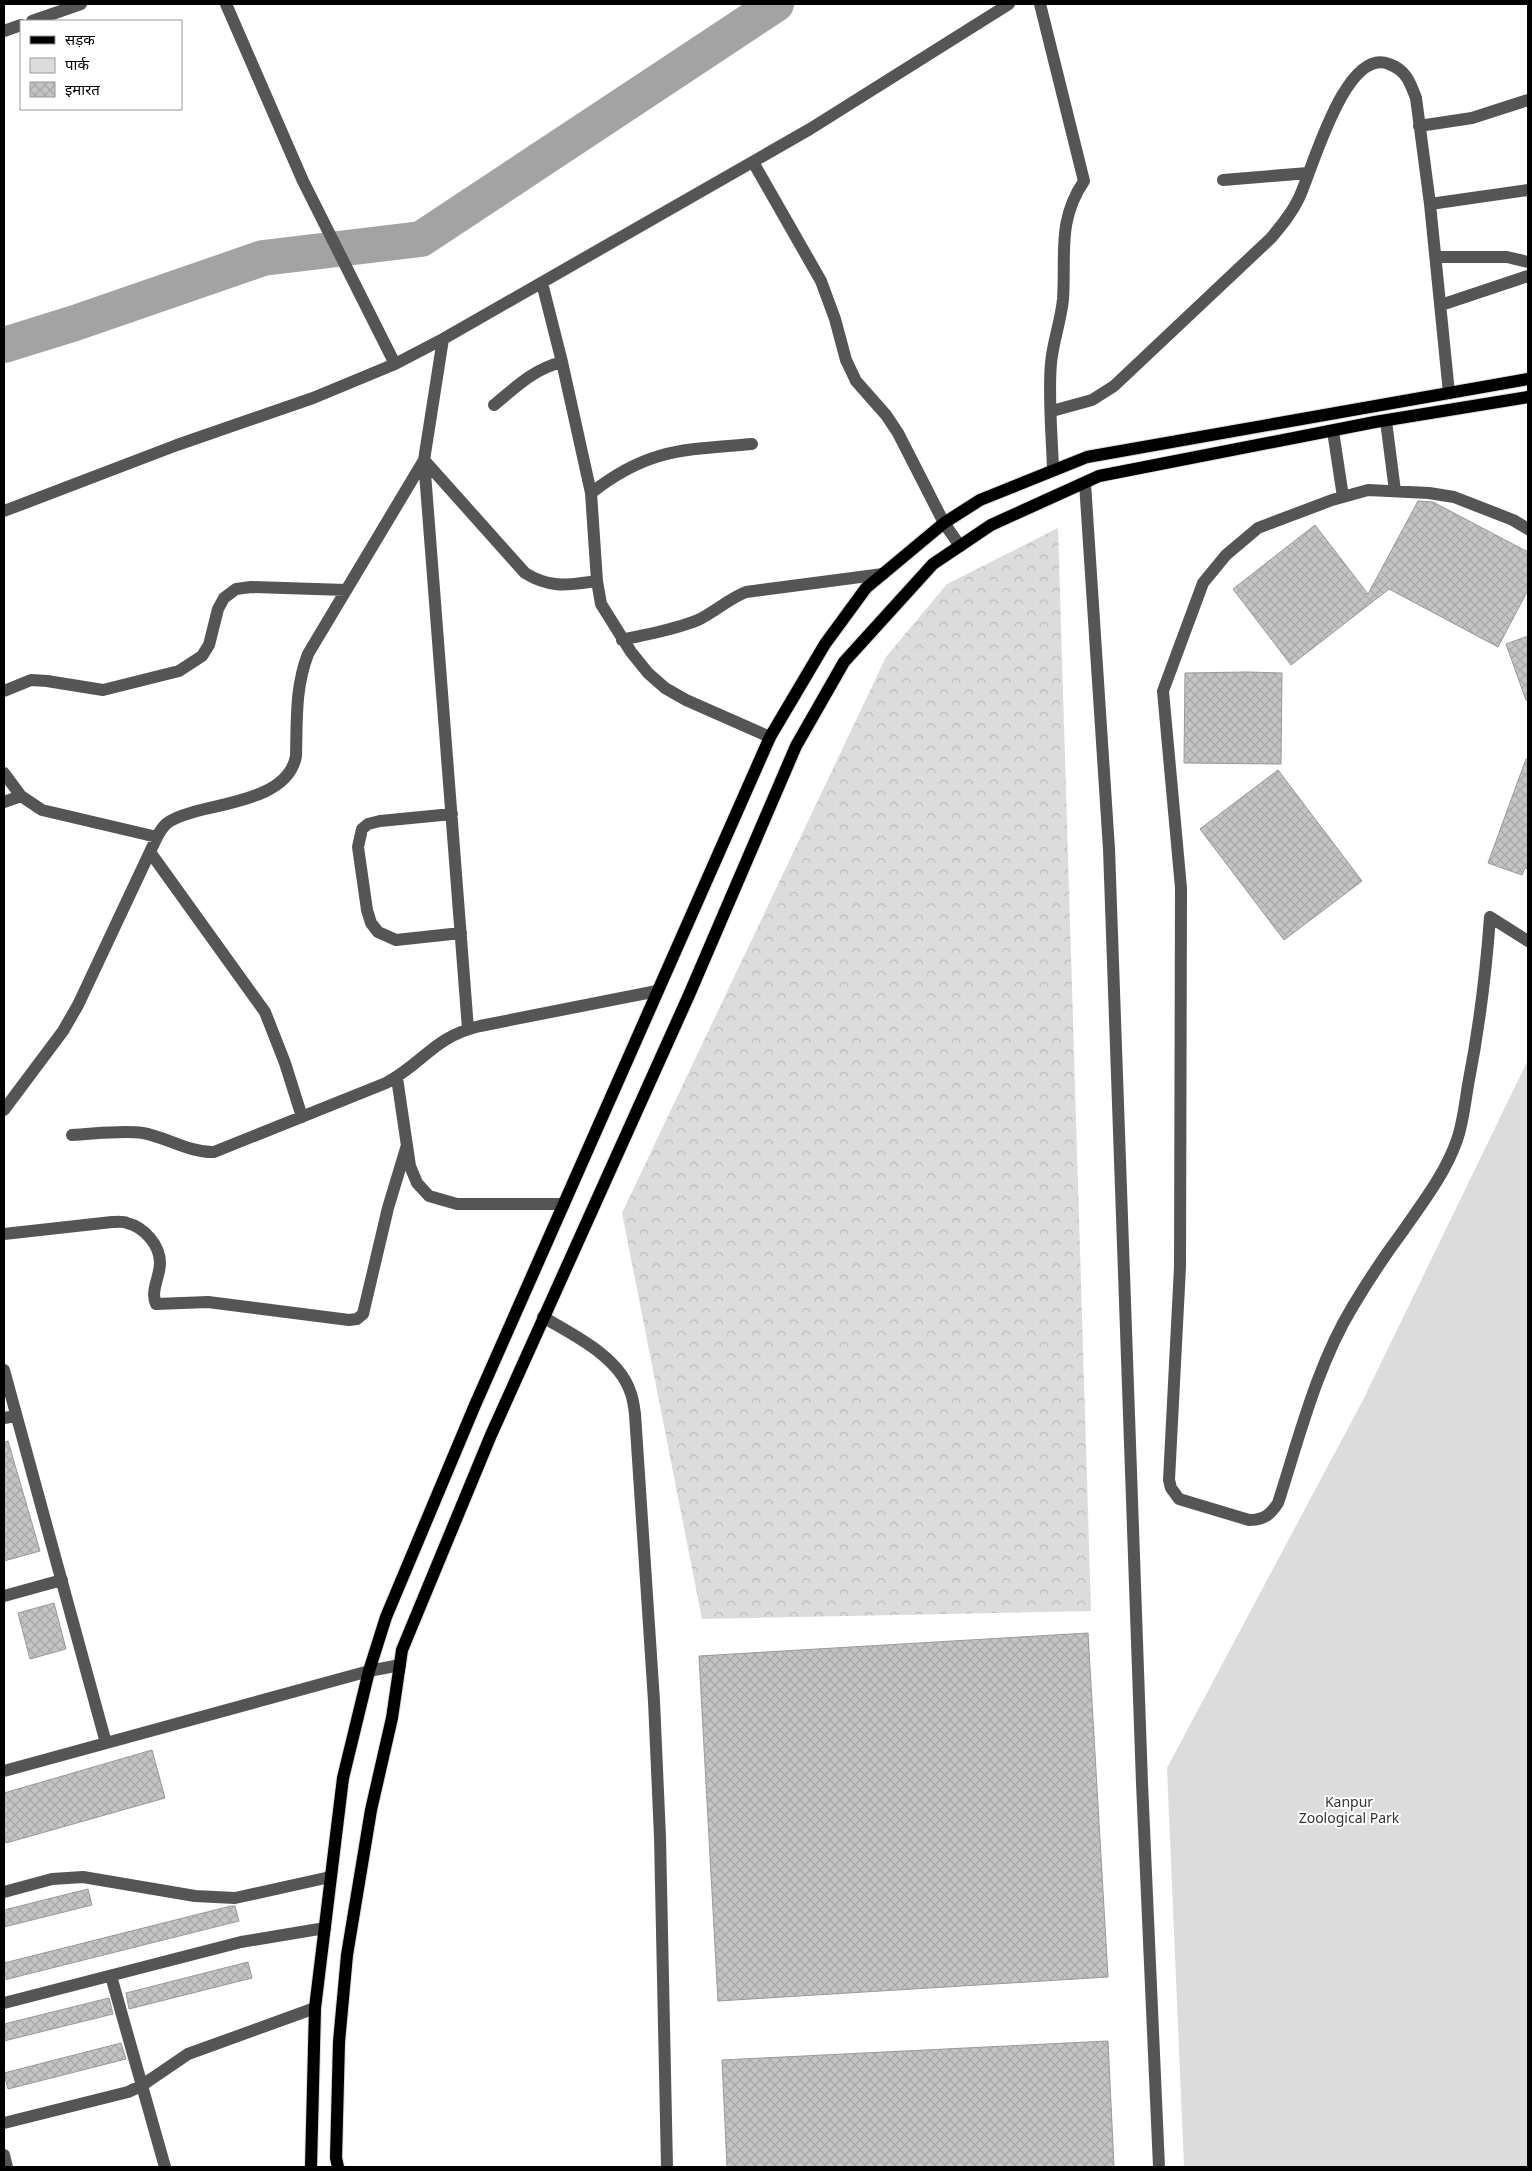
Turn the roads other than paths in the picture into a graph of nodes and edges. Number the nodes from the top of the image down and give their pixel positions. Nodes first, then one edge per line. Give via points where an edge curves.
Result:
1 (81, 4) edge
2 (226, 4) edge
3 (1008, 4) edge
4 (1040, 4) edge
5 (35, 20) edge
6 (20, 25) edge
7 (4, 31) edge
8 (1528, 100) edge
9 (1419, 126) junction
10 (754, 162) junction
11 (1308, 173) junction
12 (1223, 180) dead end
13 (1528, 190) edge
14 (1430, 204) junction
15 (1436, 257) junction
16 (1528, 262) edge
17 (1528, 276) edge
18 (542, 283) junction
19 (1441, 305) junction
20 (443, 339) junction
21 (562, 362) junction
22 (395, 364) junction
23 (1528, 379) edge
24 (1449, 393) junction
25 (1528, 397) edge
26 (494, 404) dead end
27 (1052, 411) junction
28 (1386, 421) junction
29 (1333, 430) junction
30 (752, 444) dead end
31 (424, 460) junction
32 (1053, 470) junction
33 (1085, 483) junction
34 (1395, 491) junction
35 (591, 492) junction
36 (1342, 497) junction
37 (4, 511) edge
38 (944, 522) junction
39 (1528, 529) edge
40 (960, 546) junction
41 (883, 574) junction
42 (597, 580) junction
43 (346, 590) junction
44 (622, 640) junction
45 (4, 691) edge
46 (770, 737) junction
47 (4, 773) edge
48 (21, 796) junction
49 (4, 802) edge
50 (452, 814) junction
51 (157, 837) junction
52 (150, 852) junction
53 (461, 933) junction
54 (1528, 941) edge
55 (657, 991) junction
56 (468, 1029) junction
57 (396, 1078) junction
58 (4, 1110) edge
59 (302, 1117) junction
60 (72, 1135) dead end
61 (407, 1145) junction
62 (564, 1204) junction
63 (4, 1234) edge
64 (543, 1317) junction
65 (4, 1370) edge
66 (10, 1417) edge
67 (62, 1580) junction
68 (4, 1596) edge
69 (400, 1665) junction
70 (369, 1671) junction
71 (106, 1743) junction
72 (4, 1771) edge
73 (330, 1877) junction
74 (4, 1892) edge
75 (325, 1928) junction
76 (112, 1976) junction
77 (4, 2002) edge
78 (315, 2008) junction
79 (142, 2086) junction
80 (4, 2123) edge
81 (4, 2155) edge
82 (7, 2167) edge
83 (165, 2167) edge
84 (311, 2167) edge
85 (338, 2167) edge
86 (667, 2167) edge
87 (1159, 2167) edge

1 - 5 street
2 - 22 street via 327,230
3 - 10 street
4 - 27 street via 1084,181 1073,198 1064,234 1063,300 1051,366
6 - 7 street
8 - 9 street via 1472,118
9 - 11 street via 1416,98 1400,68 1385,62 1369,66 1347,88 1326,125
9 - 14 street
10 - 18 street
10 - 38 street via 821,281 846,360 856,381 898,433
11 - 12 street
11 - 27 street via 1292,212 1270,238 1114,386 1092,400
13 - 14 street
14 - 15 street
15 - 16 street via 1507,257
15 - 19 street
17 - 19 street
18 - 20 street
18 - 21 street
19 - 24 street
20 - 22 street
20 - 31 street
21 - 26 street via 534,373
21 - 35 street
22 - 37 street via 313,398 177,445
23 - 24 main road
24 - 32 main road via 1087,457
25 - 28 main road
27 - 32 street
28 - 29 main road
28 - 34 street
29 - 33 main road via 1099,476
29 - 36 street
30 - 35 street via 676,450 652,456 623,470
31 - 42 street via 525,573 546,584 562,586
31 - 43 street
31 - 50 street
32 - 38 main road via 980,500
33 - 40 main road via 991,526
33 - 87 street via 1109,849
34 - 36 street via 1368,490
34 - 39 street via 1454,497
35 - 42 street
36 - 54 street via 1258,528 1226,554 1203,583 1162,691 1181,888 1180,1267 1169,1480 1179,1499 1249,1520 1260,1520 1270,1515 1278,1503 1321,1374 1340,1330 1352,1307 1433,1189 1457,1139 1483,994 1490,917
38 - 40 street
38 - 41 main road
40 - 64 main road via 933,564 844,662 796,746 689,995
41 - 44 street via 746,592 692,622
41 - 46 main road via 866,588 825,644
42 - 44 street via 601,604
43 - 45 street via 236,589 224,598 218,609 209,644 202,656 180,671 103,690 30,680
43 - 51 street via 300,672 296,756 294,767 285,780 256,794 178,816 165,824
44 - 46 street via 648,673 665,688
46 - 55 main road
47 - 48 street
48 - 49 street
48 - 51 street via 42,810
50 - 53 street
50 - 53 street via 368,824 362,829 358,847 367,910 371,924 378,932 396,940
51 - 52 street
52 - 58 street via 78,1005 63,1031
52 - 59 street via 265,1012
53 - 56 street
55 - 56 street
55 - 62 main road
56 - 57 street via 444,1039
57 - 59 street
57 - 61 street
59 - 60 street via 214,1152 203,1152 140,1133
61 - 62 street via 417,1183 429,1196 457,1204
61 - 63 street via 388,1208 363,1314 356,1319 208,1302 156,1304 153,1298 160,1262 155,1245 144,1231 127,1222
62 - 70 main road via 386,1617
64 - 69 main road via 445,1544 402,1650
64 - 86 street via 598,1350 616,1368 630,1390 635,1414 660,1817
65 - 66 street
66 - 67 street
67 - 68 street
67 - 71 street
69 - 70 street
69 - 85 main road via 347,1955 339,2042
70 - 71 street
70 - 73 main road via 344,1778
71 - 72 street
73 - 74 street via 235,1898 195,1896 83,1877 52,1879
73 - 75 main road
75 - 76 street via 242,1942
75 - 78 main road
76 - 77 street
76 - 79 street
78 - 79 street via 188,2054
78 - 84 main road
79 - 80 street
79 - 83 street
81 - 82 street

